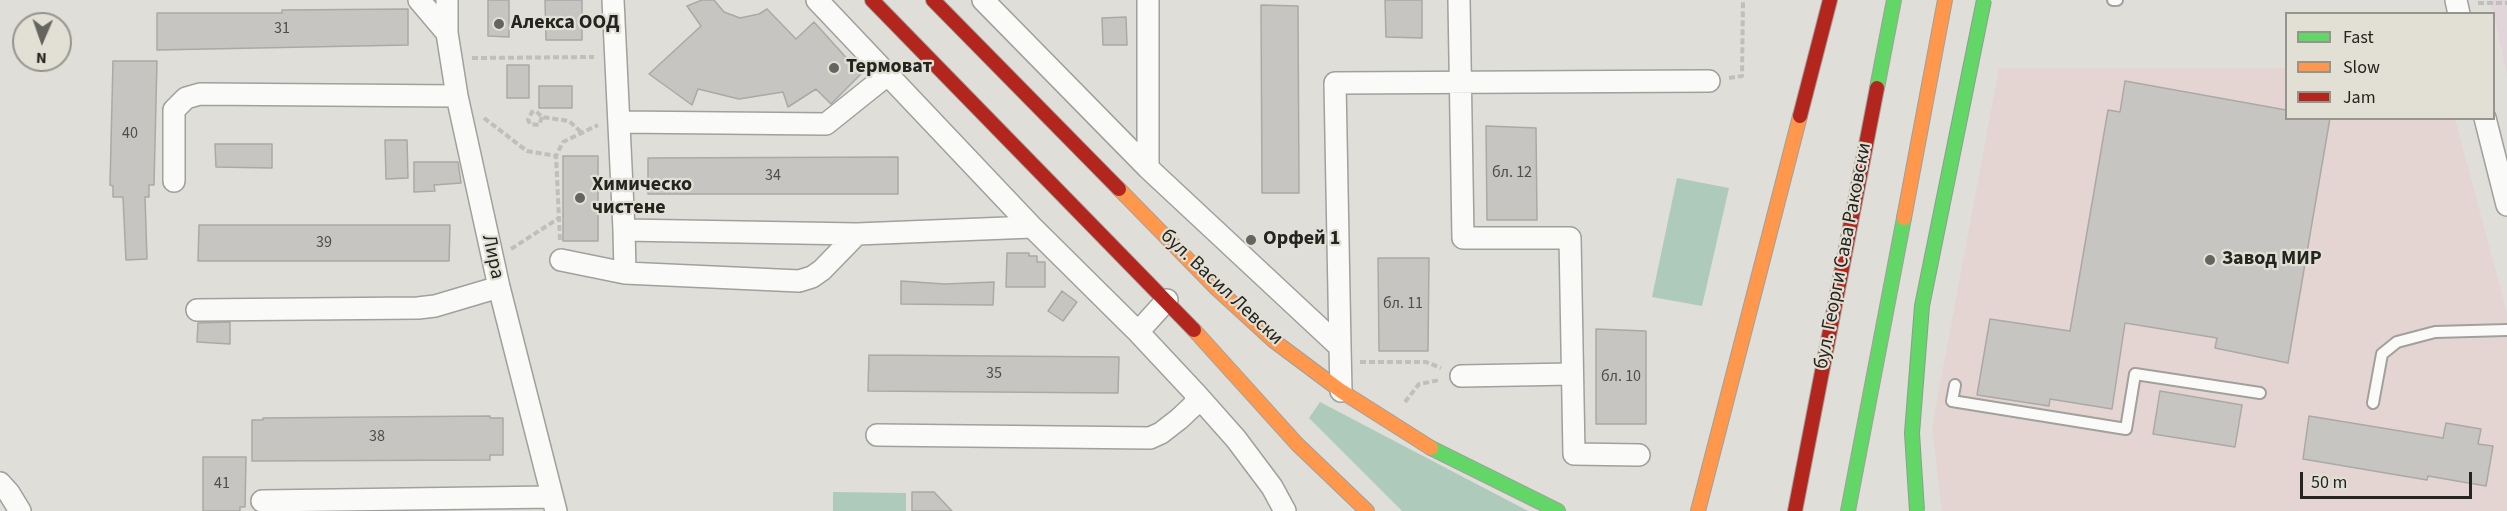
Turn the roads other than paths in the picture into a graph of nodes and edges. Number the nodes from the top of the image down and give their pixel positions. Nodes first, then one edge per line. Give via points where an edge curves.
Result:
1 (419, 0) edge
2 (447, 0) edge
3 (613, 0) edge
4 (817, 0) edge
5 (872, 0) edge
6 (933, 0) edge
7 (983, 0) edge
8 (1148, 0) edge
9 (1460, 0) edge
10 (1830, 0) edge
11 (1894, 0) edge
12 (1945, 0) edge
13 (1984, 0) edge
14 (447, 33) junction
15 (886, 76) junction
16 (1709, 81) road end
17 (1460, 83) junction
18 (457, 96) junction
19 (2486, 120) edge
20 (619, 122) junction
21 (1148, 168) junction
22 (174, 181) dead end
23 (2507, 205) edge
24 (1032, 227) junction
25 (624, 230) junction
26 (857, 234) junction
27 (561, 260) road end
28 (625, 273) junction
29 (499, 287) junction
30 (1167, 300) junction
31 (197, 310) dead end
32 (2507, 330) edge
33 (1138, 332) junction
34 (1340, 347) junction
35 (1572, 374) junction
36 (1461, 376) road end
37 (1955, 385) dead end
38 (1341, 391) junction
39 (2260, 393) dead end
40 (1197, 395) junction
41 (2373, 404) dead end
42 (877, 435) dead end
43 (1639, 455) dead end
44 (1264, 478) junction
45 (0, 483) edge
46 (262, 501) dead end
47 (554, 504) edge
48 (20, 511) edge
49 (1272, 511) edge
50 (1285, 511) edge
51 (1367, 511) edge
52 (1558, 511) edge
53 (1698, 511) edge
54 (1795, 511) edge
55 (1848, 511) edge
56 (1917, 511) edge

1 - 14 street
2 - 14 street, Лира
3 - 20 street
4 - 15 street
5 - 30 main road
6 - 38 main road, бул. Васил Левски via 1242,313
7 - 21 street
8 - 21 street
9 - 17 street
10 - 53 main road
11 - 54 main road, бул. Георги Сава Раковски
12 - 55 main road
13 - 56 main road, bridge via 1922,306 1912,433
14 - 18 street, Лира
15 - 20 street via 826,124
15 - 24 street
16 - 17 street
17 - 34 street via 1335,83
17 - 35 street via 1463,238 1570,238
18 - 22 street via 200,94 186,98 174,110
18 - 29 street, Лира
19 - 23 street
20 - 25 street
21 - 34 street
24 - 26 street
24 - 33 street
25 - 26 street
25 - 28 street
26 - 28 street via 822,270 799,280
27 - 28 street
29 - 31 street via 418,308
29 - 47 street, Лира
30 - 33 street
30 - 51 main road via 1297,444
32 - 41 lane via 2435,332 2397,342 2382,354
33 - 40 street
34 - 38 street
35 - 36 street
35 - 43 street via 1574,454
37 - 39 lane via 1952,401 2126,429 2135,374
38 - 52 main road, бул. Васил Левски via 1420,442
40 - 42 street via 1194,405 1179,419 1150,438
40 - 44 street
44 - 49 street
44 - 50 street
45 - 48 street
46 - 47 street

